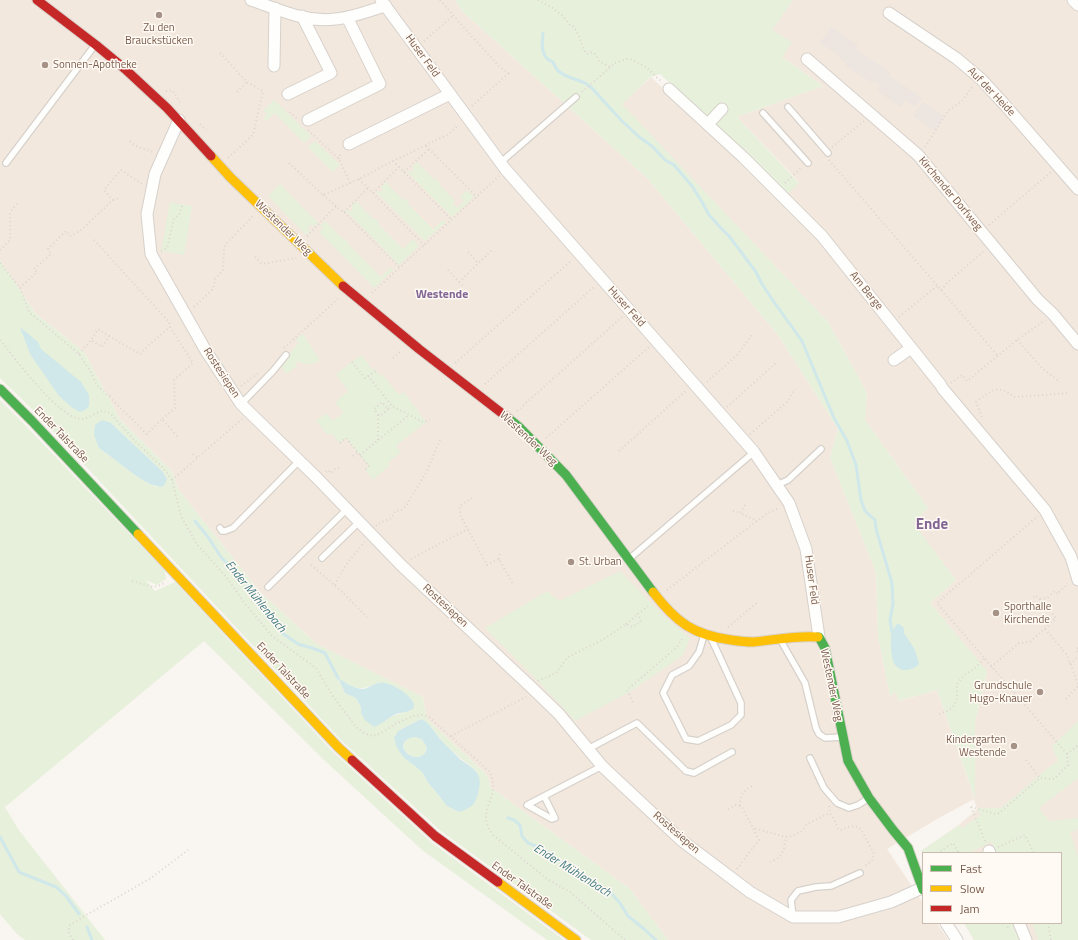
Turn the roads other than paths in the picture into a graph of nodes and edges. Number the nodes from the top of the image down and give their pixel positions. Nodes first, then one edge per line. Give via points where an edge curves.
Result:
1 (251, 0) edge
2 (1073, 0) edge
3 (45, 2) edge
4 (384, 3) edge
5 (1078, 5) edge
6 (275, 8) junction
7 (889, 13) dead end
8 (302, 16) junction
9 (347, 17) junction
10 (93, 43) junction
11 (85, 53) dead end
12 (807, 59) dead end
13 (274, 66) dead end
14 (669, 89) road end
15 (288, 94) dead end
16 (450, 94) junction
17 (576, 97) road end
18 (788, 107) dead end
19 (722, 109) dead end
20 (763, 113) dead end
21 (179, 120) junction
22 (304, 123) road end
23 (708, 124) junction
24 (349, 144) dead end
25 (827, 154) road end
26 (6, 163) dead end
27 (808, 163) dead end
28 (503, 166) junction
29 (1078, 189) edge
30 (1078, 344) edge
31 (911, 348) junction
32 (283, 352) road end
33 (894, 360) dead end
34 (0, 389) edge
35 (244, 408) junction
36 (821, 449) dead end
37 (754, 452) junction
38 (299, 461) junction
39 (777, 485) junction
40 (348, 509) junction
41 (359, 522) junction
42 (220, 528) dead end
43 (322, 558) dead end
44 (629, 560) junction
45 (1073, 582) edge
46 (268, 587) dead end
47 (707, 635) junction
48 (819, 637) junction
49 (780, 639) junction
50 (842, 737) junction
51 (588, 749) junction
52 (732, 752) dead end
53 (810, 758) dead end
54 (602, 766) junction
55 (544, 796) junction
56 (869, 798) junction
57 (860, 873) road end
58 (922, 886) edge
59 (922, 889) edge
60 (793, 917) junction
61 (947, 924) edge
62 (1019, 924) edge
63 (576, 940) edge
64 (957, 940) edge
65 (1026, 940) edge

1 - 6 street
2 - 5 street
3 - 10 street, Westender Weg
4 - 9 street
4 - 16 street, Huser Feld
6 - 8 street
6 - 13 street
7 - 29 street, Auf der Heide via 956,58 980,78
8 - 9 street via 316,20
8 - 15 street via 331,73
9 - 22 street via 380,84
10 - 11 lane
10 - 21 street, Westender Weg
10 - 26 lane
12 - 30 street, Kirchender Dorfweg via 919,157
14 - 23 street, Am Berge
16 - 24 street
16 - 28 street, Huser Feld
17 - 28 lane
18 - 25 lane
19 - 23 street
20 - 27 lane
21 - 35 street, Rostesiepen via 155,174 147,214 151,254 213,363
21 - 44 street, Westender Weg via 221,167 361,303 519,427 566,475
23 - 31 street, Am Berge via 822,236
28 - 37 street, Huser Feld
31 - 33 street
31 - 45 street, Am Berge via 1045,510 1071,557
32 - 35 lane via 274,371
34 - 63 street, Ender Talstraße via 338,747 435,836
35 - 38 street, Rostesiepen
36 - 39 lane via 788,480
37 - 39 street, Huser Feld
37 - 44 lane
38 - 40 street, Rostesiepen
38 - 42 lane via 233,528 225,531
39 - 48 street, Huser Feld via 789,503 806,549
40 - 41 street, Rostesiepen
40 - 46 lane
41 - 43 lane
41 - 51 street, Rostesiepen via 401,565 534,689
44 - 47 street, Westender Weg via 671,614 689,627
47 - 47 lane via 741,704 741,714 732,725 698,741 686,739 663,693 672,675 689,666
47 - 49 street, Westender Weg via 751,642
48 - 49 street, Westender Weg
48 - 50 street, Westender Weg via 825,648
49 - 50 lane via 805,683 819,734 825,738
50 - 56 street, Westender Weg via 848,761
51 - 52 lane via 637,723 686,771 694,773
51 - 54 street, Rostesiepen
53 - 56 lane via 824,788 837,803 848,808
54 - 55 lane
54 - 60 street, Rostesiepen via 681,840 750,892
55 - 55 lane via 527,806 552,820 555,818
56 - 58 street, Westender Weg via 908,848
57 - 60 lane via 831,886 798,891 791,900
59 - 60 street via 838,917
61 - 64 street
62 - 65 street

